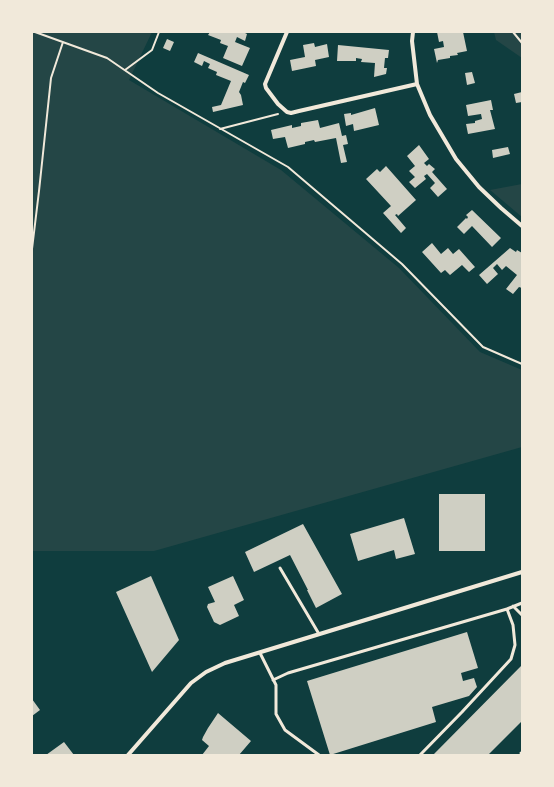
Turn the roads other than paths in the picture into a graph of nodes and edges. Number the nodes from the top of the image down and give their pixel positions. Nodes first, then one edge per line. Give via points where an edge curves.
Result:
1 (288, 32) edge
2 (413, 32) edge
3 (417, 84) junction
4 (522, 226) edge
5 (280, 568) dead end
6 (522, 572) edge
7 (522, 603) edge
8 (514, 606) junction
9 (507, 609) junction
10 (522, 615) edge
11 (319, 634) junction
12 (260, 653) junction
13 (273, 680) junction
14 (128, 755) edge
15 (319, 755) edge
16 (420, 755) edge

1 - 3 street via 265,84 274,99 287,112
2 - 3 street
3 - 4 street via 430,115 456,159 479,187
5 - 11 lane
6 - 11 street
7 - 8 lane
8 - 9 lane
8 - 10 lane
9 - 13 lane
9 - 16 lane via 513,625 515,645 511,659
11 - 12 street
12 - 13 lane
12 - 14 street via 224,663 191,683
13 - 15 lane via 276,685 276,714 285,730

